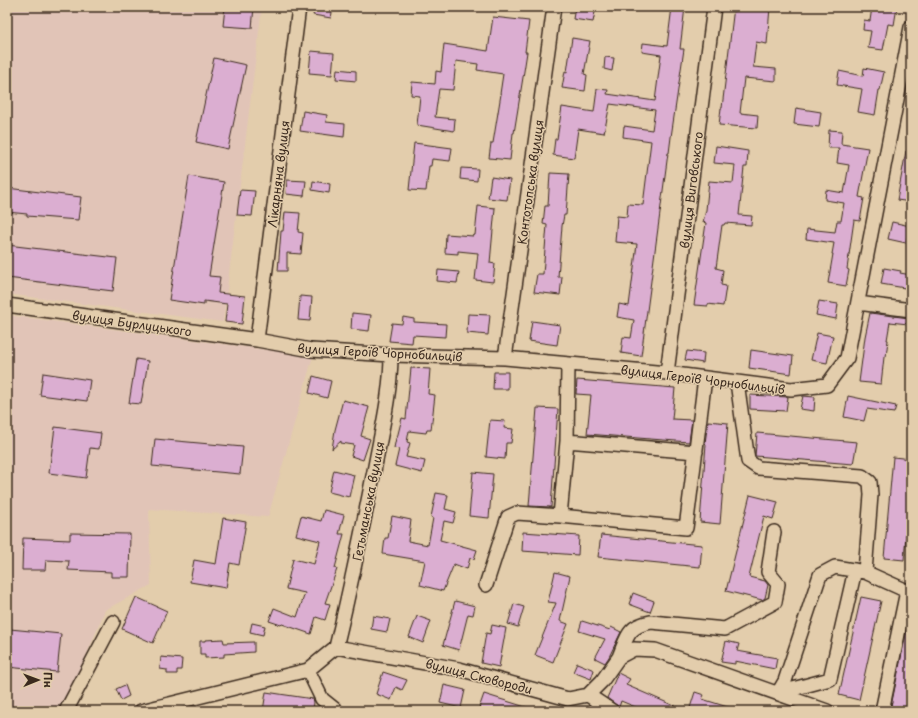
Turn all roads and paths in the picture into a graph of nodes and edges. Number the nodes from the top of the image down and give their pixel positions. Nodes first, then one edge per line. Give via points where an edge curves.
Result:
1 (298, 7) edge
2 (554, 7) edge
3 (714, 7) edge
4 (911, 27) edge
5 (858, 303) junction
6 (7, 305) edge
7 (911, 310) edge
8 (257, 340) junction
9 (391, 355) junction
10 (505, 358) junction
11 (568, 364) junction
12 (667, 373) junction
13 (705, 378) junction
14 (737, 382) junction
15 (568, 441) junction
16 (696, 452) junction
17 (560, 516) junction
18 (774, 532) dead end
19 (860, 571) junction
20 (486, 585) dead end
21 (909, 592) edge
22 (113, 622) dead end
23 (336, 647) junction
24 (619, 657) junction
25 (308, 670) junction
26 (778, 693) junction
27 (588, 694) junction
28 (321, 705) edge
29 (66, 711) edge
30 (141, 711) edge
31 (337, 711) edge
32 (612, 711) edge
33 (827, 711) edge
34 (882, 711) edge

1 - 8 street, Лікарняна вулиця
2 - 10 street, Контотопська вулиця
3 - 12 street, вулиця Виговського
4 - 5 street, вулиця Героїв Чорнобильців
5 - 7 street
5 - 14 street, вулиця Героїв Чорнобильців via 847,358 827,385 790,389
6 - 8 street, вулиця Бурлуцького
8 - 9 street, вулиця Героїв Чорнобильців via 311,350
9 - 10 street, вулиця Героїв Чорнобильців
9 - 23 street, Гетьманська вулиця via 386,408 356,562
10 - 11 street, вулиця Героїв Чорнобильців
11 - 12 street, вулиця Героїв Чорнобильців
11 - 15 street
12 - 13 street, вулиця Героїв Чорнобильців
13 - 14 street, вулиця Героїв Чорнобильців
13 - 16 street
14 - 19 street via 748,461 758,468 862,476 870,482 871,495
15 - 16 street
15 - 17 street
16 - 17 street via 686,528
17 - 20 street via 517,512 508,517
18 - 24 street, вулиця Сковороди via 768,572 778,584 775,602 725,629 651,622 640,624 630,631
19 - 21 street
19 - 26 street via 830,679
19 - 26 street via 835,567 820,576 785,681
21 - 34 street
22 - 29 street
23 - 25 street
23 - 27 street, вулиця Сковороди via 459,669 568,699
24 - 26 street via 634,649 655,650
24 - 27 street, вулиця Сковороди via 602,681
25 - 28 street
25 - 30 street
26 - 33 street
27 - 32 street
28 - 31 street

